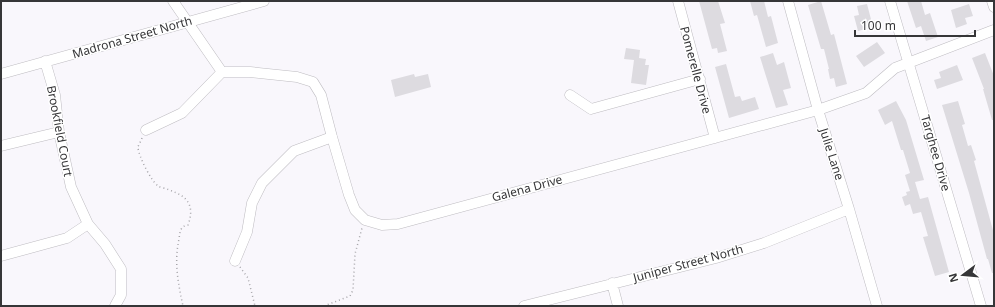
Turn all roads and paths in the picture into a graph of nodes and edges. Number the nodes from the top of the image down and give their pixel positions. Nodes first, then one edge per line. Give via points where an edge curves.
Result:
1 (173, 1) edge
2 (264, 1) edge
3 (678, 1) edge
4 (788, 1) edge
5 (890, 1) edge
6 (992, 1) edge
7 (994, 7) edge
8 (186, 22) junction
9 (994, 30) edge
10 (45, 61) junction
11 (909, 62) junction
12 (222, 72) junction
13 (1, 74) edge
14 (700, 79) junction
15 (570, 95) dead end
16 (818, 110) junction
17 (146, 130) joint
18 (59, 132) junction
19 (332, 137) junction
20 (715, 138) junction
21 (1, 146) edge
22 (849, 209) junction
23 (364, 220) junction
24 (88, 224) junction
25 (1, 256) edge
26 (235, 261) joint
27 (612, 283) junction
28 (115, 306) edge
29 (183, 306) edge
30 (255, 306) edge
31 (324, 306) edge
32 (524, 306) edge
33 (618, 306) edge
34 (877, 306) edge
35 (981, 306) edge

1 - 8 street
2 - 8 street, Madrona Street North
3 - 14 street, Pomerelle Drive
4 - 16 street, Julie Lane
5 - 11 street, Targhee Drive
6 - 7 street
8 - 10 street, Madrona Street North
8 - 12 street
9 - 11 street, Galena Drive
10 - 13 street, Madrona Street North
10 - 18 street, Brookfield Court via 55,95
11 - 16 street, Galena Drive via 895,68 866,93
11 - 35 street, Targhee Drive
12 - 17 street via 182,113
12 - 19 street via 297,77 312,82 321,95
14 - 15 street via 592,109
14 - 20 street, Pomerelle Drive
16 - 20 street, Galena Drive
16 - 22 street, Julie Lane
17 - 29 path via 138,147 153,181 159,187 180,194 190,205 192,212 188,225 181,230 177,250 176,266
18 - 21 street
18 - 24 street, Brookfield Court via 71,187
19 - 23 street via 349,195 355,210
19 - 26 street via 294,151 262,183 252,203 247,232
20 - 23 street, Galena Drive via 398,224 382,225
22 - 27 street, Juniper Street North via 716,258
22 - 34 street, Julie Lane
23 - 31 path via 355,254 353,290 350,296
24 - 25 street via 67,238
24 - 28 street, Brookfield Court via 121,269 121,295
26 - 30 path via 248,278
27 - 32 street, Juniper Street North
27 - 33 street

